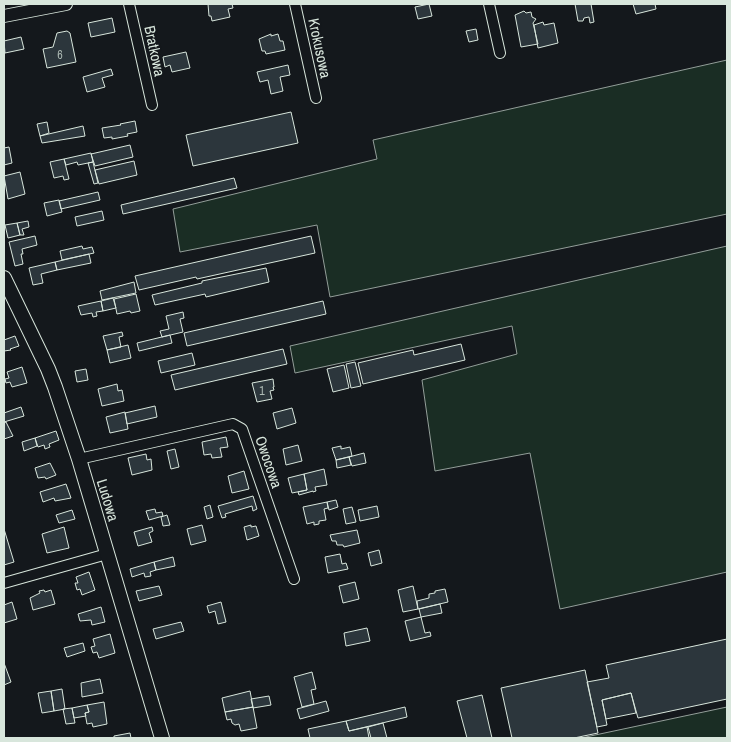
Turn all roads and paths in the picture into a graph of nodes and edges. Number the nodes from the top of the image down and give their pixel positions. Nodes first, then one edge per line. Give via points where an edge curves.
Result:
1 (66, 4) edge
2 (130, 4) edge
3 (295, 4) edge
4 (489, 4) edge
5 (4, 16) edge
6 (500, 53) dead end
7 (316, 98) dead end
8 (152, 105) dead end
9 (4, 278) edge
10 (79, 459) junction
11 (107, 554) junction
12 (294, 579) dead end
13 (4, 583) edge
14 (162, 738) edge

1 - 5 street
2 - 8 street, Bratkowa
3 - 7 street, Krokusowa
4 - 6 street
9 - 10 main road, Ludowa via 48,369
10 - 11 main road, Ludowa
10 - 12 street, Owocowa via 234,424 242,429
11 - 13 street
11 - 14 main road, Ludowa

